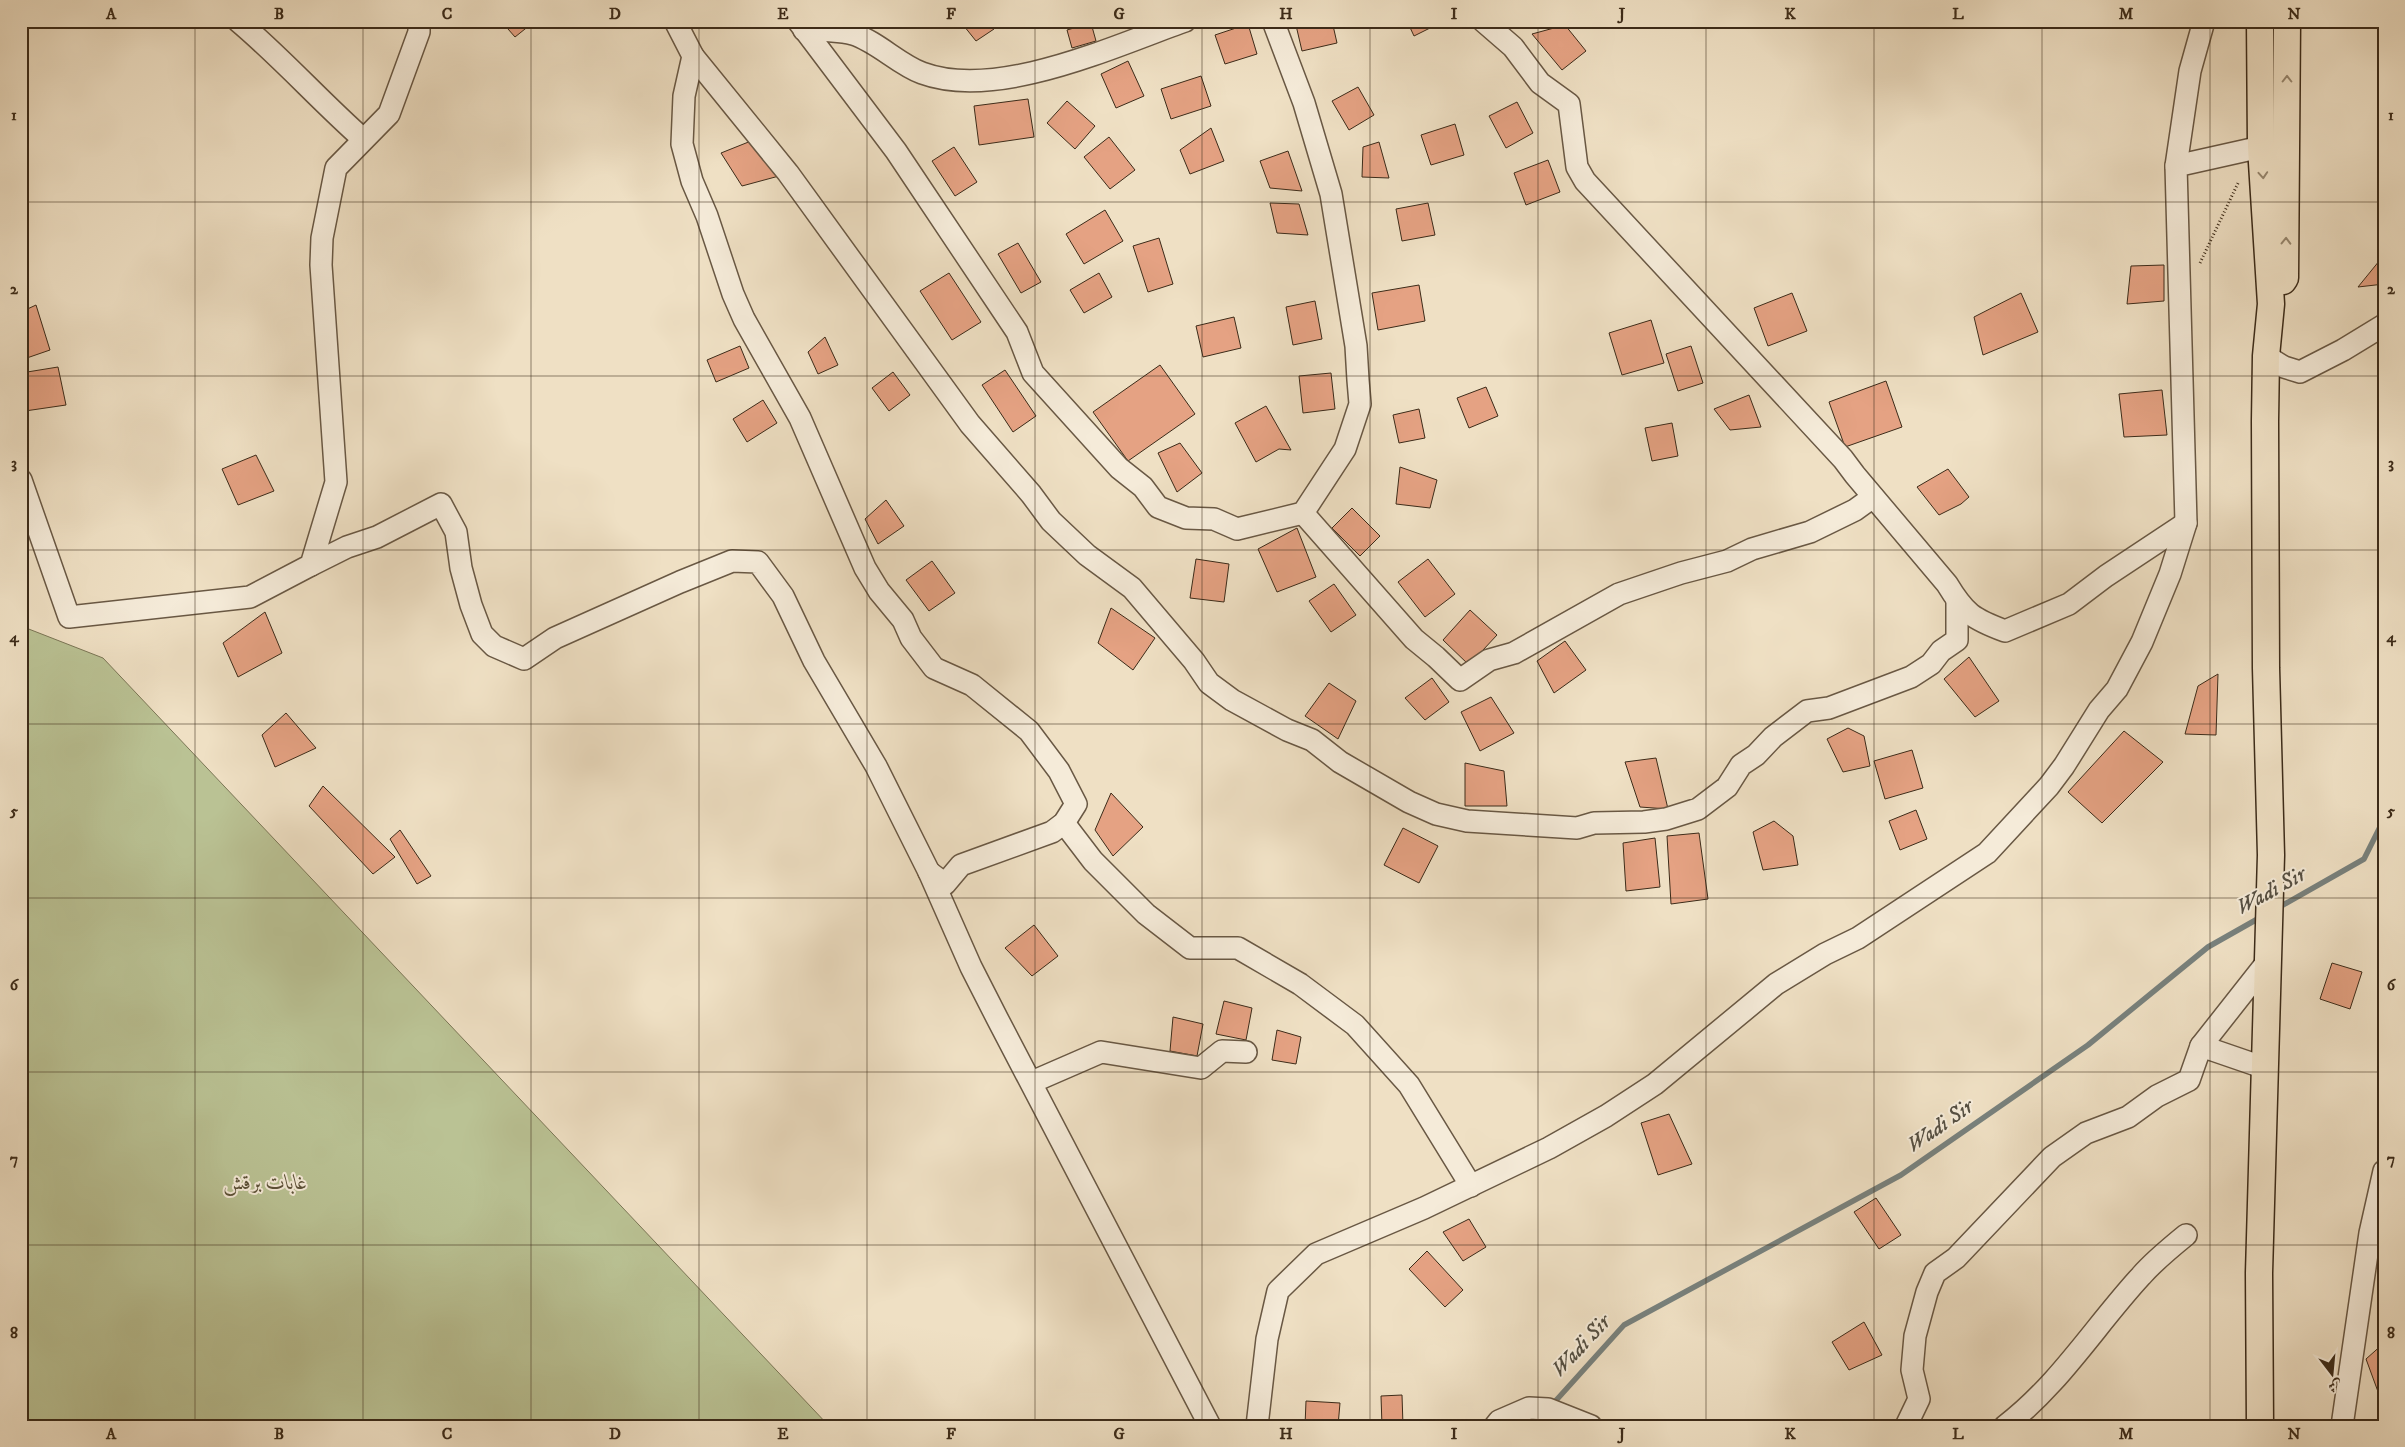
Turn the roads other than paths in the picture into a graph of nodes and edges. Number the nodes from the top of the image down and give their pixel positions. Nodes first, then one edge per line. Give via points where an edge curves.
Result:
1 (238, 21) edge
2 (419, 21) edge
3 (675, 21) edge
4 (1185, 21) edge
5 (1273, 21) edge
6 (1483, 21) edge
7 (2204, 21) edge
8 (2260, 21) edge
9 (2287, 21) edge
10 (801, 25) edge
11 (693, 56) junction
12 (363, 139) junction
13 (2261, 147) junction
14 (2176, 166) junction
15 (2271, 304) junction
16 (2384, 325) edge
17 (2266, 356) junction
18 (21, 480) edge
19 (1873, 497) junction
20 (1303, 513) junction
21 (2186, 523) junction
22 (311, 565) junction
23 (1956, 600) junction
24 (1064, 823) junction
25 (929, 872) junction
26 (2268, 961) junction
27 (2201, 1046) junction
28 (1246, 1052) dead end
29 (2266, 1068) junction
30 (1032, 1082) junction
31 (2384, 1171) edge
32 (1471, 1186) junction
33 (2186, 1235) dead end
34 (1210, 1426) edge
35 (1256, 1426) edge
36 (1495, 1426) edge
37 (1591, 1426) edge
38 (1906, 1426) edge
39 (2005, 1426) edge
40 (2260, 1426) edge
41 (2342, 1426) edge

1 - 12 street via 283,60 328,108
2 - 12 street via 419,32 389,114
3 - 11 street
4 - 10 street via 1044,71 970,80 923,73 854,35
5 - 20 street via 1307,112 1331,194 1342,253 1360,404 1345,450
6 - 19 street via 1513,47 1540,83 1569,104 1577,167 1585,182 1844,459
7 - 14 street via 2190,71
8 - 13 main road
15 -> 9 main road via 2285,278
10 - 20 street via 896,151 1017,332 1033,373 1119,468 1143,487 1158,507 1186,518 1214,519 1237,529
11 - 23 street via 788,173 970,424 1051,521 1087,555 1132,588 1209,683 1232,700 1312,740 1348,767 1409,802 1467,821 1577,828 1594,823 1666,819 1698,809 1727,787 1741,765 1808,711 1829,708 1911,676 1931,664 1941,651 1957,640
11 - 24 street via 684,96 682,144 692,181 737,302 800,418 864,568 934,668 972,685 1029,731 1059,771 1076,804
12 - 22 street via 336,168 322,238 321,265 336,482
13 - 14 street
13 -> 15 main road
14 - 21 street
15 - 17 main road
16 - 17 street via 2300,372
17 - 26 main road via 2266,668 2271,794
18 - 22 street via 69,617 250,597
19 - 20 street via 1855,510 1810,532 1619,594 1514,653 1489,660 1460,680 1414,639
19 - 23 street
21 - 23 street via 2069,604 2005,631 1976,620
21 - 32 street via 2163,593 2117,689 2099,710 2049,786 1987,853 1858,938 1776,984 1631,1100 1549,1148
22 - 25 street via 347,547 377,537 441,504 456,532 461,568 482,634 494,646 524,659 555,638 680,582 732,561 758,562 783,596 814,661 876,766
24 - 25 street via 1052,832 961,864 945,884
24 - 32 street via 1093,861 1146,914 1190,948 1238,948 1300,984 1355,1025 1409,1085
25 - 30 street via 972,967
26 - 27 street
26 - 29 main road
27 - 29 street
27 - 38 street via 2189,1080 2128,1116 2086,1133 2052,1158 1962,1252 1935,1273 1915,1336 1912,1370 1919,1399
28 - 30 street via 1222,1051 1201,1068 1101,1052
29 - 40 main road via 2259,1274
30 - 34 street
31 - 41 street via 2370,1233
32 - 35 street via 1316,1254 1278,1291 1267,1339
33 - 39 street via 2142,1276 2061,1373
36 - 37 street via 1499,1421 1529,1408 1548,1409

